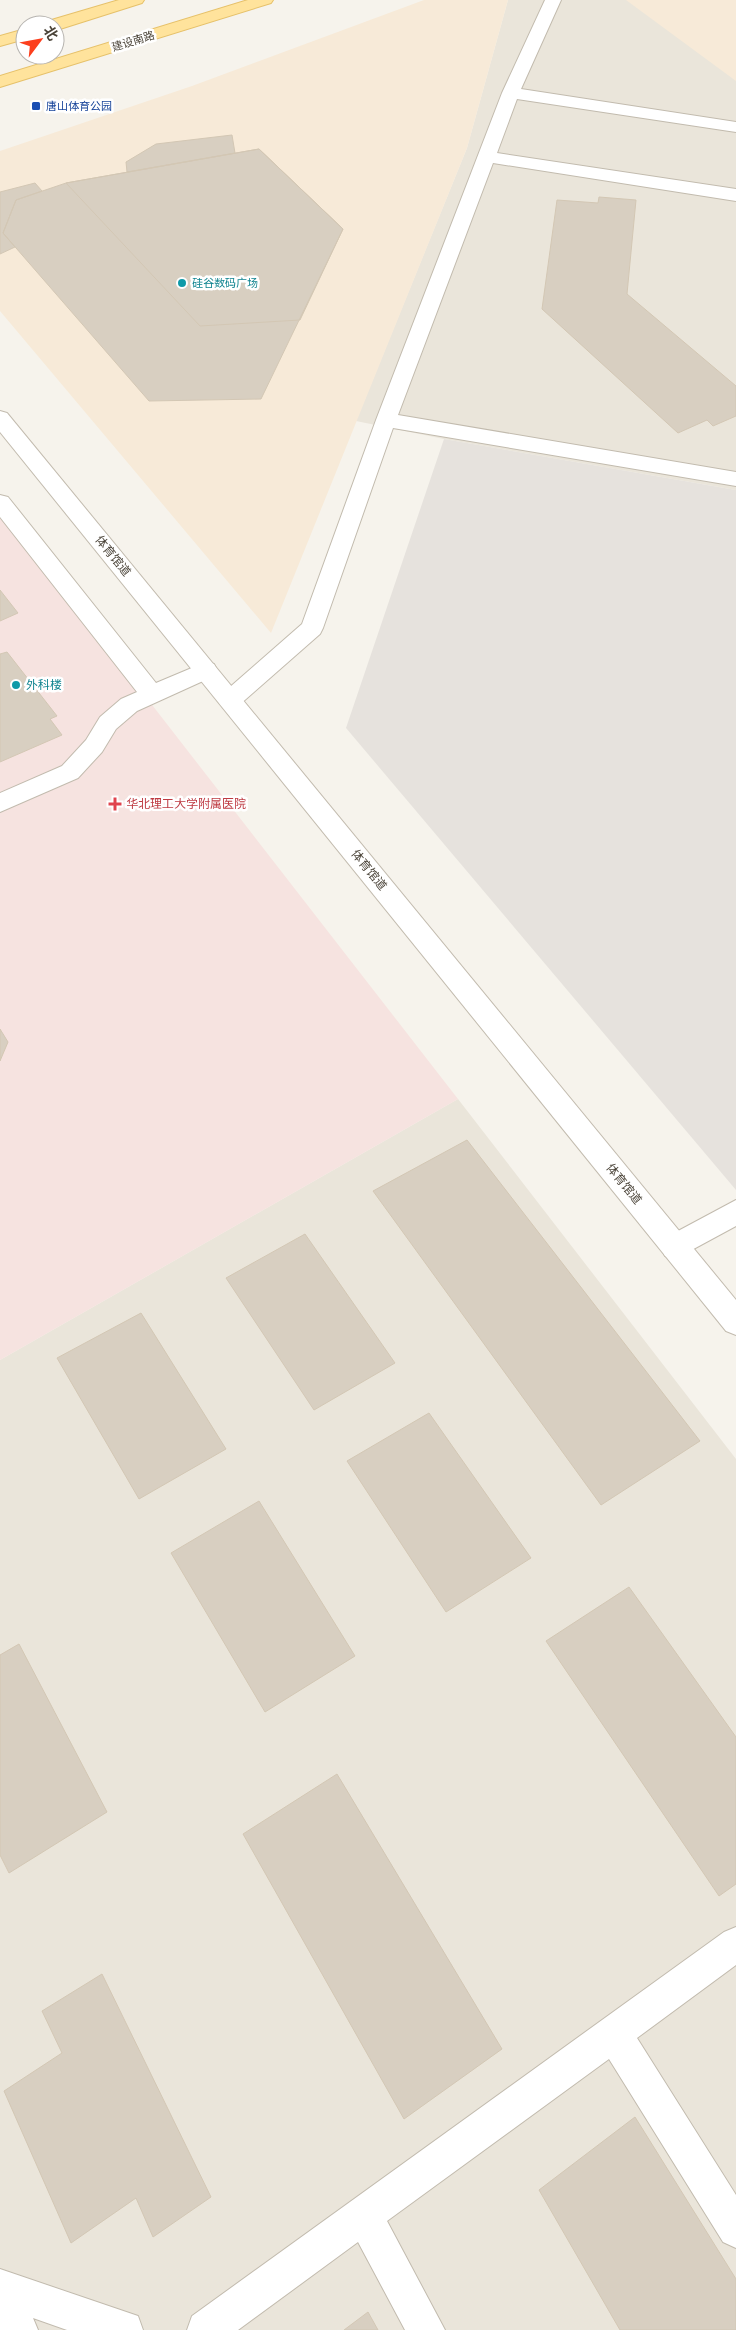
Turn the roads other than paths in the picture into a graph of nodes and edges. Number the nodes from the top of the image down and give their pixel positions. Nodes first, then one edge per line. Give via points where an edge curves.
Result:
1 (136, 0) edge
2 (266, 0) edge
3 (554, 0) edge
4 (65, 22) edge
5 (15, 37) edge
6 (0, 41) edge
7 (0, 82) edge
8 (511, 93) junction
9 (736, 127) edge
10 (488, 157) junction
11 (736, 195) edge
12 (0, 418) edge
13 (386, 420) junction
14 (736, 479) edge
15 (0, 502) edge
16 (206, 670) junction
17 (152, 695) junction
18 (230, 700) junction
19 (0, 803) edge
20 (736, 1212) edge
21 (675, 1247) junction
22 (736, 1322) edge
23 (736, 1944) edge
24 (613, 2033) junction
25 (364, 2215) junction
26 (736, 2229) edge
27 (0, 2288) edge
28 (19, 2330) edge
29 (124, 2330) edge
30 (206, 2330) edge
31 (426, 2330) edge

1 - 4 main road
2 - 7 main road, 建设南路
3 - 8 street
5 - 6 main road
8 - 9 street
8 - 10 street
10 - 11 street
10 - 13 street
12 - 16 street, 体育馆道
13 - 14 street
13 - 18 street via 312,628
15 - 17 street
16 - 17 street
16 - 18 street, 体育馆道
17 - 19 street via 128,705 108,723 94,746 70,772
18 - 21 street, 体育馆道
20 - 21 street
21 - 22 street, 体育馆道
23 - 24 street
24 - 25 street
24 - 26 street
25 - 30 street
25 - 31 street
27 - 28 street
27 - 29 street

